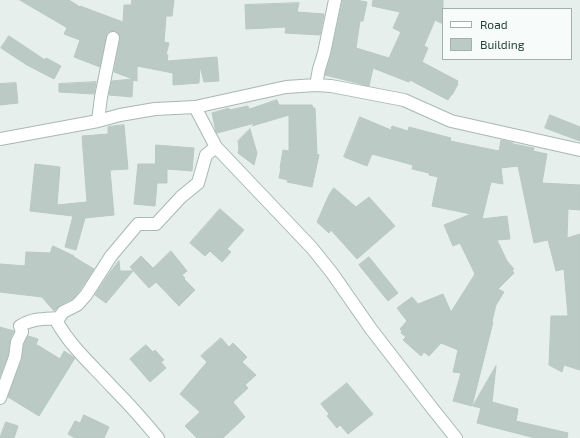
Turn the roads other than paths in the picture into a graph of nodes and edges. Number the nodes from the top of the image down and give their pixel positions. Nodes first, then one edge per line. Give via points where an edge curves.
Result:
1 (335, 0) edge
2 (113, 38) dead end
3 (316, 85) junction
4 (195, 107) junction
5 (98, 121) junction
6 (0, 139) edge
7 (216, 147) junction
8 (580, 150) edge
9 (59, 318) junction
10 (0, 398) edge
11 (158, 438) edge
12 (456, 438) edge

1 - 3 street
2 - 5 street
3 - 4 street via 286,87
3 - 8 street via 404,100 451,121
4 - 5 street via 155,109
4 - 7 street
5 - 6 street
7 - 9 street via 206,155 198,183 156,224 138,224 111,256 86,295
7 - 12 street via 312,248
9 - 10 street via 28,321 20,326 22,332
9 - 11 street via 62,331

